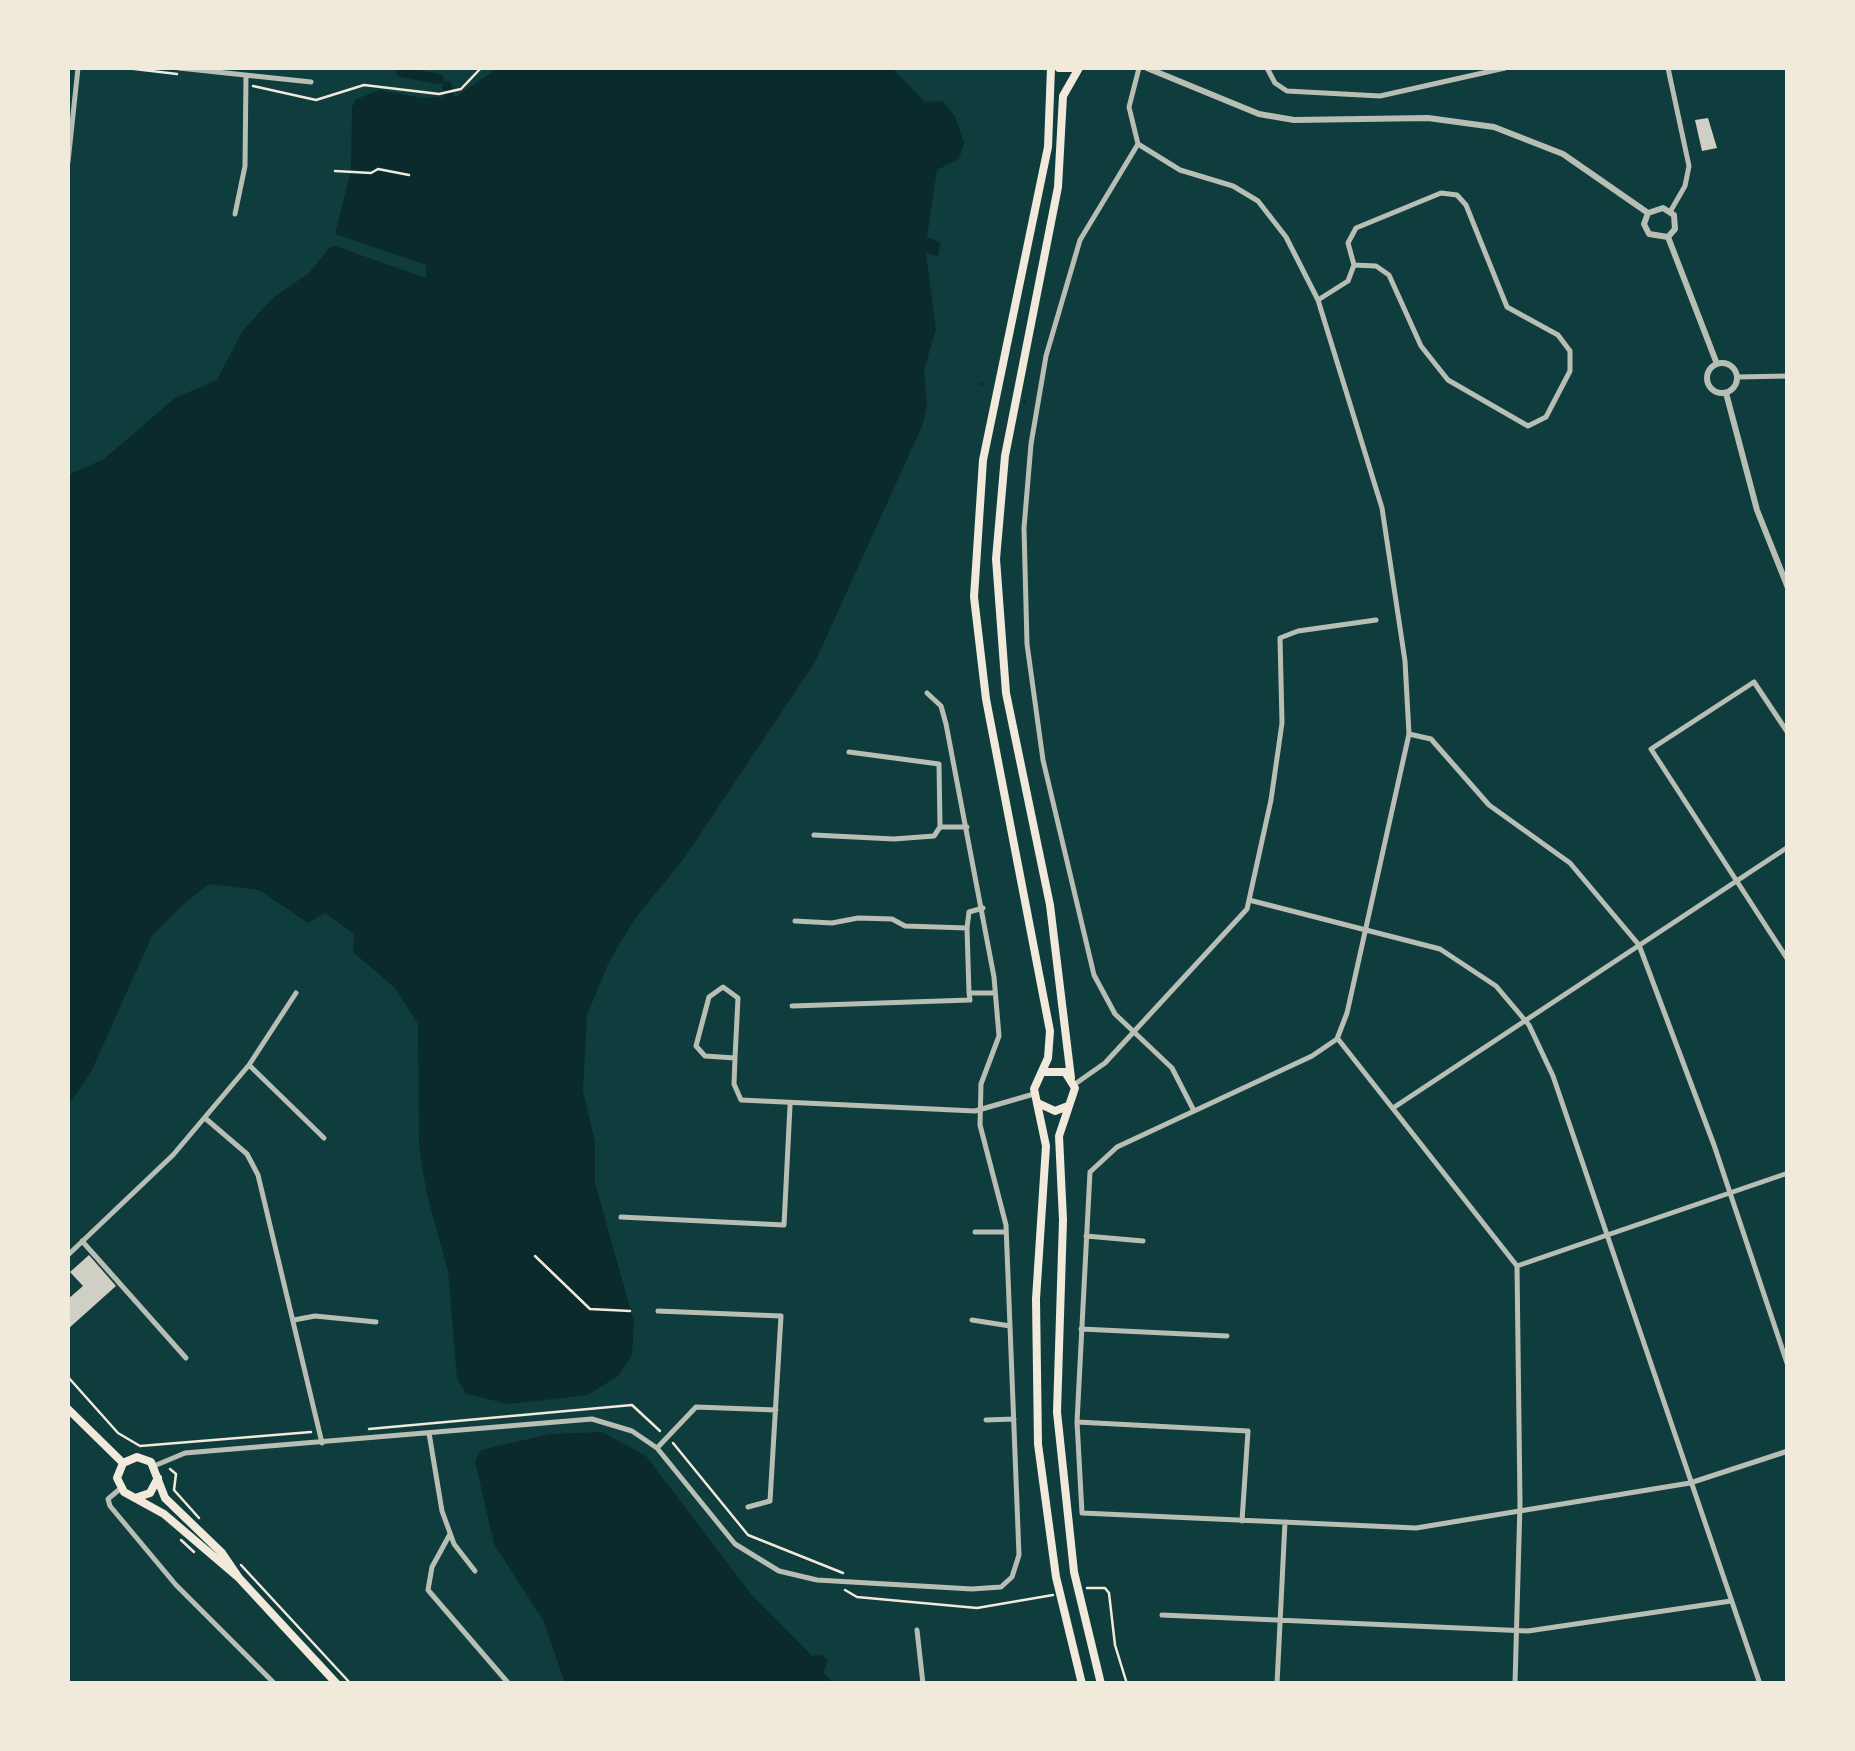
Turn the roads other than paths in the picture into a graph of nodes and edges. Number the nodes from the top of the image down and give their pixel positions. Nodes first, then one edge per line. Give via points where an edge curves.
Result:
1 (78, 68) edge
2 (178, 68) edge
3 (254, 68) edge
4 (1051, 68) edge
5 (1059, 68) edge
6 (1078, 68) edge
7 (1138, 68) edge
8 (1147, 68) edge
9 (1267, 68) edge
10 (1502, 68) edge
11 (1668, 68) edge
12 (246, 76) junction
13 (311, 82) dead end
14 (1058, 96) junction
15 (1138, 144) junction
16 (68, 162) edge
17 (1670, 212) junction
18 (1648, 213) junction
19 (235, 214) dead end
20 (1668, 238) junction
21 (1354, 265) junction
22 (1318, 300) junction
23 (1717, 364) junction
24 (1788, 376) edge
25 (1737, 377) junction
26 (1726, 393) junction
27 (1788, 588) edge
28 (1376, 620) dead end
29 (927, 693) dead end
30 (1788, 733) edge
31 (1409, 734) junction
32 (848, 752) dead end
33 (956, 774) junction
34 (939, 776) junction
35 (940, 827) junction
36 (967, 827) junction
37 (814, 835) dead end
38 (1788, 847) edge
39 (1735, 882) junction
40 (1249, 900) junction
41 (983, 908) junction
42 (795, 921) dead end
43 (967, 928) junction
44 (1367, 928) junction
45 (1639, 945) junction
46 (1788, 960) edge
47 (296, 993) dead end
48 (969, 993) junction
49 (995, 993) junction
50 (792, 1006) dead end
51 (1526, 1020) junction
52 (1134, 1032) junction
53 (1338, 1038) junction
54 (735, 1058) junction
55 (249, 1065) junction
56 (1040, 1074) junction
57 (1073, 1081) junction
58 (1036, 1098) junction
59 (1072, 1102) junction
60 (790, 1105) junction
61 (1393, 1108) junction
62 (982, 1110) junction
63 (1193, 1110) junction
64 (205, 1118) junction
65 (324, 1138) dead end
66 (1788, 1173) edge
67 (1728, 1191) junction
68 (622, 1217) dead end
69 (976, 1232) dead end
70 (1006, 1232) junction
71 (1606, 1235) junction
72 (1086, 1236) junction
73 (1143, 1241) dead end
74 (82, 1242) junction
75 (68, 1254) edge
76 (1517, 1266) junction
77 (658, 1311) dead end
78 (294, 1320) junction
79 (972, 1320) dead end
80 (376, 1322) dead end
81 (1010, 1326) junction
82 (1081, 1329) junction
83 (1226, 1336) dead end
84 (186, 1358) dead end
85 (1788, 1366) edge
86 (68, 1409) edge
87 (776, 1410) junction
88 (1014, 1419) junction
89 (986, 1420) dead end
90 (1077, 1422) junction
91 (428, 1433) junction
92 (322, 1442) junction
93 (657, 1448) junction
94 (1788, 1451) edge
95 (124, 1462) junction
96 (158, 1463) junction
97 (158, 1478) junction
98 (1690, 1483) junction
99 (121, 1488) junction
100 (135, 1497) junction
101 (748, 1507) dead end
102 (1520, 1512) junction
103 (1242, 1521) junction
104 (1285, 1522) junction
105 (450, 1534) junction
106 (475, 1570) dead end
107 (239, 1578) junction
108 (1731, 1601) junction
109 (1162, 1615) dead end
110 (1279, 1621) junction
111 (917, 1630) dead end
112 (1517, 1631) junction
113 (275, 1684) edge
114 (337, 1684) edge
115 (508, 1684) edge
116 (923, 1684) edge
117 (1082, 1684) edge
118 (1102, 1684) edge
119 (1277, 1684) edge
120 (1514, 1684) edge
121 (1760, 1684) edge

1 - 16 street
2 - 12 street
3 - 12 street
4 - 14 main road
5 - 6 main road
6 - 14 main road
7 - 15 street via 1129,108
8 - 18 street via 1276,117 1428,118 1494,127 1563,154
9 - 10 street via 1287,91 1380,96
11 - 17 street via 1689,166
12 - 13 street
12 - 19 street via 245,166
14 - 56 main road via 983,460 974,597 986,699 1050,1031
14 - 57 main road via 1058,187 1004,456 996,560 1006,693 1045,875
15 - 22 street via 1180,170 1258,201 1286,237
15 - 52 street via 1070,265 1038,398 1024,528 1027,644 1050,789 1094,974 1104,999
17 - 18 street
17 - 20 street via 1676,224
18 - 20 street via 1649,234
20 - 23 street
21 - 21 street via 1348,243 1356,228 1441,192 1462,198 1506,307 1551,330 1570,351 1570,372 1546,417 1528,426 1448,380 1421,346 1389,276 1376,266
21 - 22 street via 1344,286
22 - 31 street via 1382,508
23 - 25 street via 1730,366
23 - 26 street via 1707,383
24 - 25 street
25 - 26 street
26 - 27 street
28 - 40 street via 1280,638 1282,723
29 - 33 street via 941,706
30 - 39 street via 1754,682 1652,749
31 - 44 street
31 - 45 street via 1430,739 1478,796 1561,854
32 - 34 street via 936,763
33 - 34 street
33 - 36 street
34 - 35 street
35 - 36 street
35 - 37 street via 934,836 894,840
36 - 41 street
38 - 39 street
39 - 45 street
39 - 46 street
40 - 44 street
40 - 52 street
41 - 43 street via 970,912
41 - 49 street
42 - 43 street via 892,919 905,926
43 - 48 street
44 - 51 street via 1452,954 1496,986
44 - 53 street
45 - 51 street
45 - 67 street
47 - 55 street
48 - 49 street
48 - 50 street via 970,1000
49 - 62 street via 999,1036 980,1084
51 - 61 street
51 - 71 street via 1553,1076
52 - 57 street via 1092,1075
52 - 63 street via 1172,1068
53 - 61 street
53 - 63 street
54 - 54 street via 705,1056 696,1046 709,997 723,987 738,998
54 - 60 street via 738,1098
55 - 64 street
55 - 65 street
56 - 57 main road via 1056,1069
56 - 58 main road
57 - 59 main road
58 - 59 main road via 1054,1111
58 - 62 street
58 - 117 main road via 1046,1165 1036,1400 1056,1577
59 - 118 main road via 1059,1136 1060,1466 1074,1572
60 - 62 street
60 - 68 street via 784,1225
61 - 76 street
62 - 70 street via 981,1141 1000,1189
63 - 72 street via 1095,1164
64 - 74 street
64 - 78 street via 252,1162
66 - 67 street
67 - 71 street
67 - 85 street
69 - 70 street
70 - 81 street
71 - 76 street
71 - 98 street
72 - 73 street
72 - 82 street
74 - 75 street
74 - 84 street
76 - 102 street
77 - 87 street via 781,1316
78 - 80 street
78 - 92 street
79 - 81 street
81 - 88 street
82 - 83 street
82 - 90 street
86 - 95 main road
87 - 93 street via 696,1407
87 - 101 street via 770,1501
88 - 89 street
88 - 93 street via 1019,1555 1012,1578 1001,1587 795,1576 752,1558
90 - 103 street via 1082,1513
90 - 103 street via 1248,1431
91 - 92 street
91 - 93 street via 592,1418 632,1430
91 - 105 street
92 - 96 street via 185,1453
94 - 98 street
95 - 96 main road via 137,1457
95 - 99 main road via 117,1478
96 - 97 main road
97 - 100 main road via 150,1492
97 - 107 main road via 165,1498
98 - 102 street
98 - 108 street
99 - 100 main road
99 - 113 street via 108,1499 110,1506
100 - 107 main road
102 - 104 street via 1416,1528
102 - 112 street
103 - 104 street
104 - 110 street
105 - 106 street
105 - 115 street via 428,1590
107 - 114 main road
108 - 112 street
108 - 121 street
109 - 110 street
110 - 112 street
110 - 119 street
111 - 116 street
112 - 120 street

